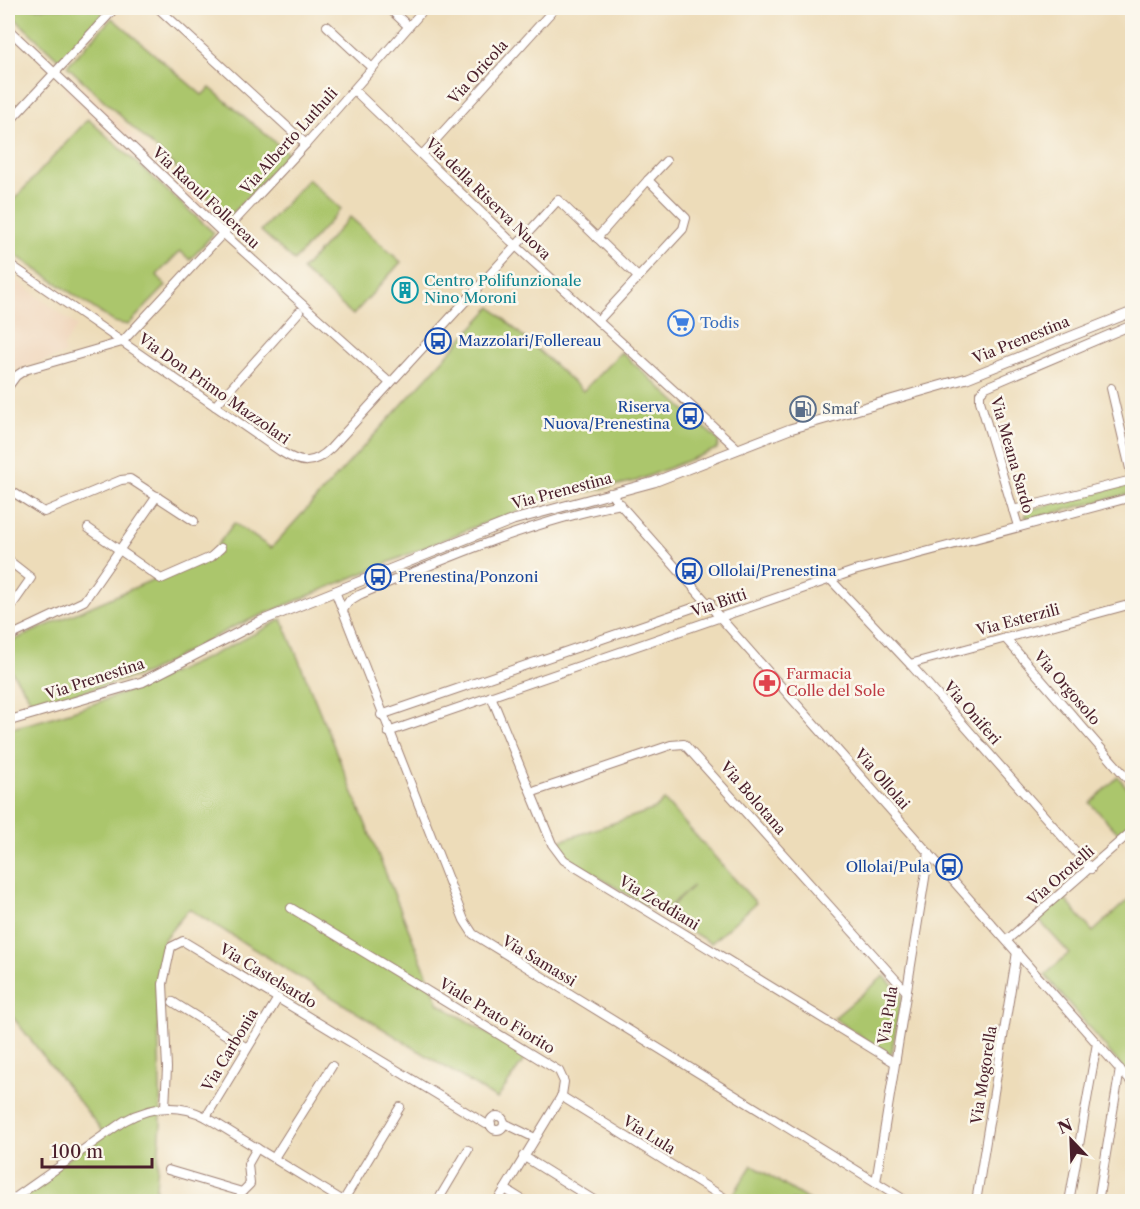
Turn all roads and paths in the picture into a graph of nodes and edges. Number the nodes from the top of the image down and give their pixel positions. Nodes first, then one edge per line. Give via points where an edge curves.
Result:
1 (115, 8) edge
2 (158, 8) edge
3 (389, 8) edge
4 (425, 8) edge
5 (555, 8) edge
6 (327, 26) dead end
7 (408, 26) junction
8 (8, 29) edge
9 (371, 67) junction
10 (54, 73) junction
11 (354, 90) junction
12 (8, 123) edge
13 (306, 144) junction
14 (422, 155) junction
15 (666, 160) dead end
16 (648, 180) junction
17 (224, 234) junction
18 (597, 238) junction
19 (516, 246) junction
20 (8, 263) edge
21 (638, 277) junction
22 (298, 312) dead end
23 (1132, 312) edge
24 (598, 321) junction
25 (1132, 325) edge
26 (122, 342) junction
27 (390, 384) junction
28 (8, 387) edge
29 (1111, 388) dead end
30 (215, 406) junction
31 (738, 448) junction
32 (1132, 478) edge
33 (8, 489) edge
34 (610, 493) junction
35 (157, 496) junction
36 (1132, 497) edge
37 (621, 504) junction
38 (1013, 510) junction
39 (194, 521) dead end
40 (1018, 526) junction
41 (88, 528) dead end
42 (221, 548) dead end
43 (120, 551) junction
44 (8, 560) edge
45 (830, 579) junction
46 (335, 591) junction
47 (710, 602) junction
48 (1132, 604) edge
49 (343, 610) junction
50 (8, 611) edge
51 (722, 616) junction
52 (8, 637) edge
53 (1005, 638) junction
54 (910, 663) junction
55 (491, 696) junction
56 (381, 715) junction
57 (8, 721) edge
58 (388, 732) junction
59 (1132, 784) edge
60 (533, 792) junction
61 (1132, 830) edge
62 (929, 853) junction
63 (1092, 868) junction
64 (291, 908) dead end
65 (1007, 940) junction
66 (1017, 952) junction
67 (906, 991) junction
68 (278, 998) junction
69 (173, 1002) dead end
70 (1097, 1043) junction
71 (248, 1048) junction
72 (894, 1062) junction
73 (332, 1066) dead end
74 (1120, 1069) junction
75 (1132, 1083) edge
76 (561, 1096) junction
77 (165, 1107) junction
78 (400, 1107) dead end
79 (206, 1117) junction
80 (535, 1138) junction
81 (257, 1148) junction
82 (468, 1150) dead end
83 (524, 1156) junction
84 (274, 1158) junction
85 (168, 1170) dead end
86 (876, 1182) junction
87 (505, 1189) junction
88 (723, 1197) dead end
89 (344, 1201) edge
90 (9, 1202) edge
91 (436, 1202) edge
92 (497, 1202) edge
93 (526, 1202) edge
94 (597, 1202) edge
95 (908, 1202) edge
96 (976, 1202) edge
97 (1069, 1202) edge
98 (1098, 1202) edge

1 - 10 street
2 - 13 street
3 - 7 street
4 - 7 street
5 - 14 street, Via Oricola
6 - 9 street
7 - 9 street
8 - 10 street, Via Raoul Follereau
9 - 11 street
10 - 12 street
10 - 17 street, Via Raoul Follereau
11 - 13 street, Via Alberto Luthuli
11 - 14 street, Via della Riserva Nuova
13 - 17 street, Via Alberto Luthuli
14 - 19 street, Via della Riserva Nuova
15 - 16 street
16 - 18 street
16 - 21 street via 687,220
17 - 26 street, Via Alberto Luthuli
17 - 27 street, Via Raoul Follereau
18 - 19 street, Via Don Primo Mazzolari via 558,200
18 - 21 street
19 - 24 street, Via della Riserva Nuova
19 - 27 street, Via Don Primo Mazzolari
20 - 26 street, Via Don Primo Mazzolari
21 - 24 street
22 - 30 street
23 - 31 main road, Via Prenestina via 980,374
24 - 31 street, Via della Riserva Nuova
25 - 38 street, Via Meana Sardo via 986,387 980,393
26 - 28 street via 25,370
26 - 30 street, Via Don Primo Mazzolari
27 - 30 street, Via Don Primo Mazzolari via 332,448 310,462 284,453
29 - 32 street
31 - 34 main road, Via Prenestina via 658,481
32 - 38 street
33 - 35 street via 44,512 124,479 133,480
34 - 37 street, Via Ollolai
34 - 46 main road, Via Prenestina via 513,520
35 - 39 street
35 - 43 street
36 - 40 street, Via Bitti
37 - 47 street, Via Ollolai
37 - 49 street via 513,532 359,595 348,601
38 - 40 street, Via Meana Sardo
40 - 45 street, Via Bitti
41 - 43 street
42 - 43 street via 211,557 161,579
43 - 52 street via 84,601
44 - 50 street via 31,578
45 - 51 street, Via Bitti
45 - 54 street, Via Oniferi
46 - 49 street, Via Samassi
46 - 57 main road, Via Prenestina via 245,628 142,682
47 - 51 street, Via Ollolai
47 - 56 street, Via Bitti
48 - 53 street, Via Esterzili
49 - 56 street, Via Samassi
51 - 55 street, Via Bitti
51 - 62 street, Via Ollolai
53 - 54 street, Via Esterzili
53 - 59 street, Via Orgosolo
54 - 63 street, Via Oniferi
55 - 58 street, Via Bitti
55 - 60 street, Via Zeddiani
56 - 58 street, Via Samassi
58 - 86 street, Via Samassi via 464,920 475,936
60 - 67 street, Via Bolotana via 673,744 684,744
60 - 72 street, Via Zeddiani via 552,844 566,862
61 - 63 street, Via Orotelli
62 - 65 street, Via Ollolai
62 - 67 street, Via Pula
63 - 65 street, Via Orotelli
64 - 76 street, Viale Prato Fiorito via 549,1063 563,1078
65 - 66 street, Via Ollolai
66 - 70 street, Via Ollolai
66 - 96 street, Via Mogorella
67 - 72 street, Via Pula
68 - 71 street, Via Carbonia
68 - 77 street, Via Castelsardo via 187,942 173,944 163,984
68 - 80 street, Via Castelsardo via 486,1124 498,1130 504,1123
69 - 71 street
70 - 74 street, Via Ollolai
70 - 97 street
71 - 79 street, Via Carbonia
72 - 86 street, Via Pula
73 - 84 street
74 - 75 street, Via Ollolai
74 - 98 street
76 - 80 street
76 - 88 street, Via Lula
77 - 79 street via 187,1109
77 - 90 street via 124,1121
78 - 89 street
79 - 81 street
80 - 83 street
81 - 84 street
81 - 85 street via 248,1164 250,1184 242,1192
82 - 91 street
83 - 87 street
83 - 94 street
84 - 89 street
86 - 95 street, Via Samassi
87 - 92 street
87 - 93 street

